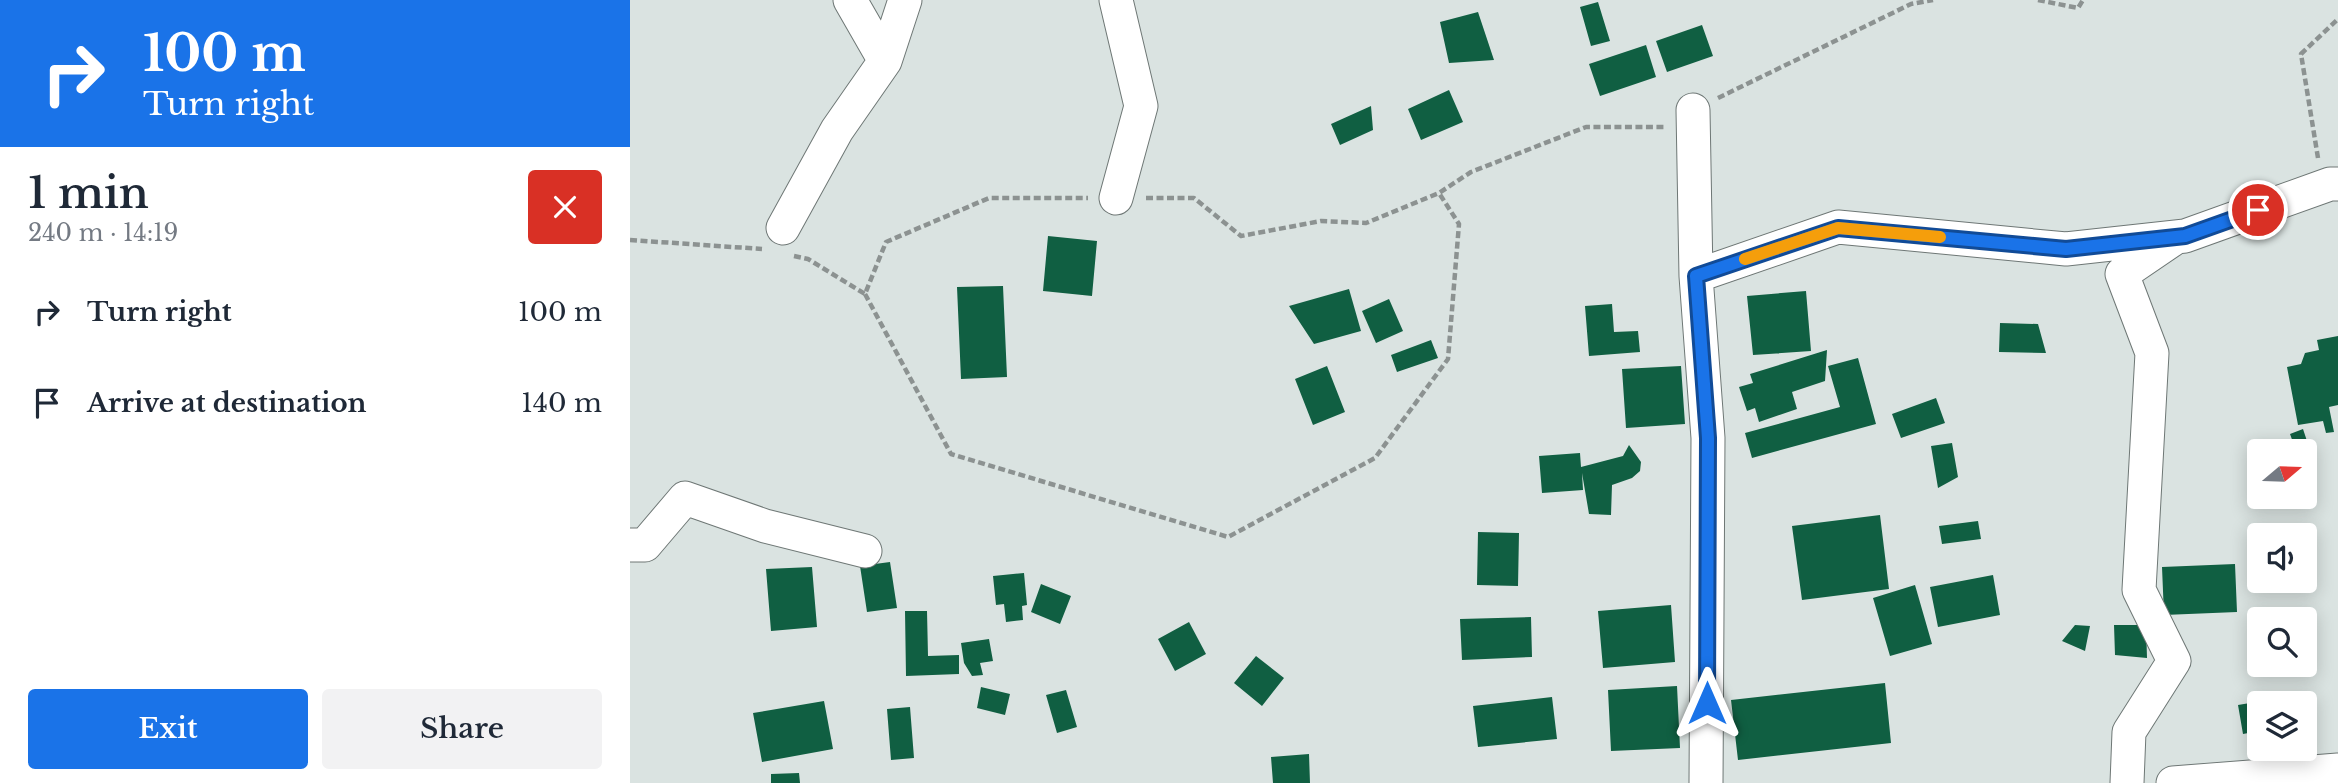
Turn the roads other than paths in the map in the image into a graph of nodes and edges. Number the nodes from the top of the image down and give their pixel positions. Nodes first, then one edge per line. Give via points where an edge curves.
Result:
1 (850, 0) edge
2 (905, 0) edge
3 (1116, 0) edge
4 (885, 61) junction
5 (1693, 110) road end
6 (2334, 184) edge
7 (1116, 198) road end
8 (2177, 236) junction
9 (778, 244) road end
10 (1696, 276) junction
11 (630, 545) edge
12 (865, 551) dead end
13 (2338, 770) edge
14 (1706, 783) edge
15 (2127, 783) edge
16 (2173, 783) edge

1 - 4 street
2 - 4 street
3 - 7 street via 1141,106
4 - 9 street via 837,130
5 - 10 street
6 - 8 street
8 - 10 street via 2066,249 1838,228
8 - 15 street via 2122,274 2152,353 2139,590 2174,661 2129,733
10 - 14 street via 1708,438
11 - 12 street via 645,545 685,498 765,526
13 - 16 street

